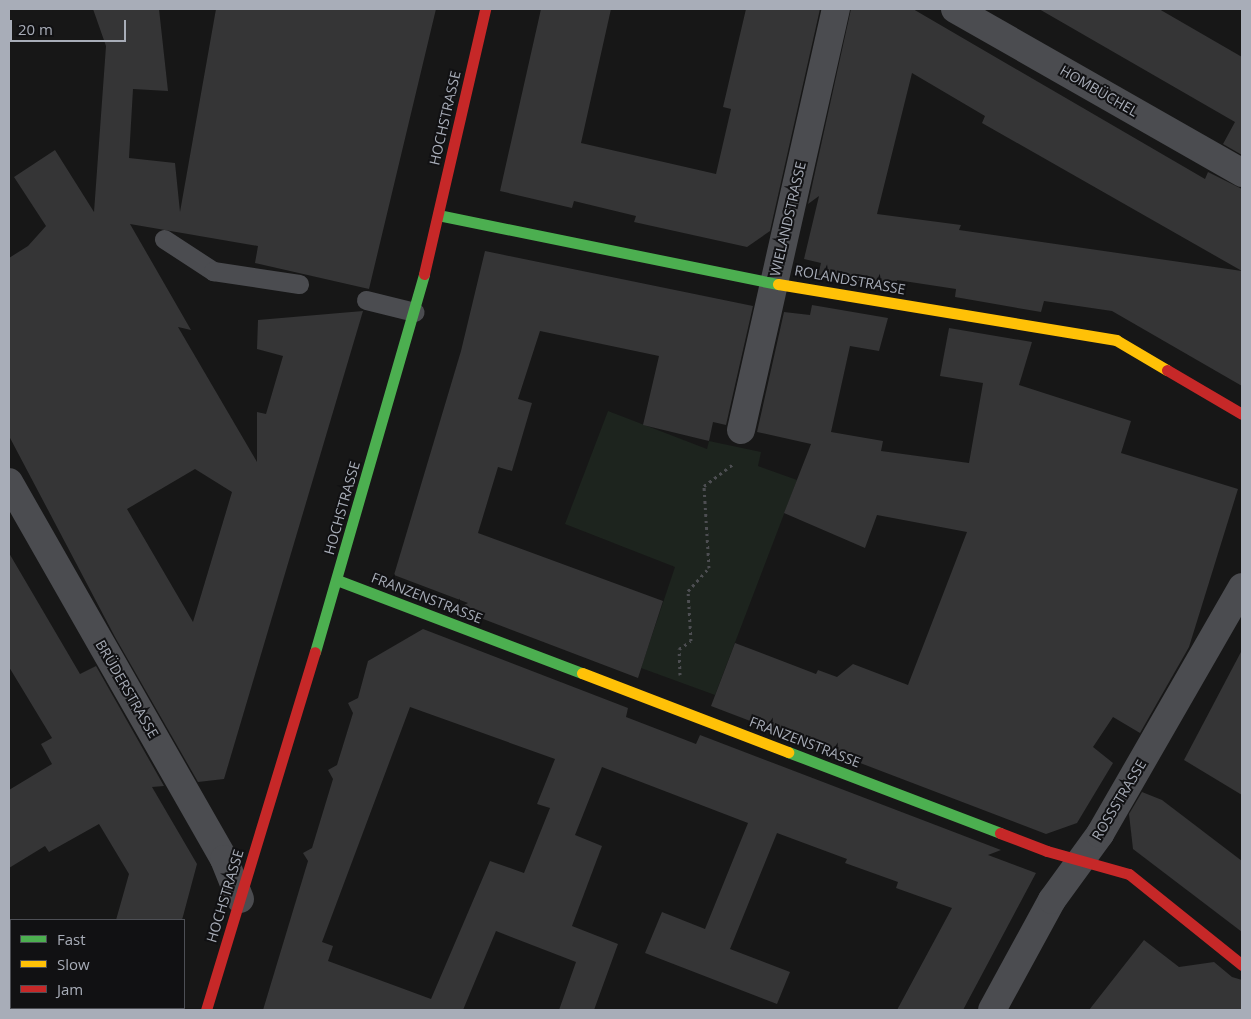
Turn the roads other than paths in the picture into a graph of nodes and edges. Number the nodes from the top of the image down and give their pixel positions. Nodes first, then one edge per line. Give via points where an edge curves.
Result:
1 (485, 9) edge
2 (836, 9) edge
3 (956, 9) edge
4 (1242, 173) edge
5 (438, 215) junction
6 (164, 238) dead end
7 (774, 283) junction
8 (298, 284) dead end
9 (366, 300) dead end
10 (415, 312) junction
11 (1242, 414) edge
12 (741, 430) road end
13 (9, 482) edge
14 (337, 580) junction
15 (1242, 587) edge
16 (1082, 859) junction
17 (240, 899) junction
18 (1242, 965) edge
19 (206, 1010) edge
20 (992, 1010) edge

1 - 5 street, HOCHSTRASSE
2 - 7 street, WIELANDSTRASSE
3 - 4 street, HOMBÜCHEL
5 - 7 street, ROLANDSTRASSE
5 - 10 street, HOCHSTRASSE
6 - 8 lane via 213,271
7 - 11 street, ROLANDSTRASSE via 1116,340
7 - 12 street, WIELANDSTRASSE
9 - 10 lane
10 - 14 street, HOCHSTRASSE
13 - 17 street, BRÜDERSTRASSE via 224,859
14 - 16 street, FRANZENSTRASSE via 1047,851
14 - 17 street, HOCHSTRASSE
15 - 16 street, ROSSSTRASSE via 1105,825
16 - 18 street, FRANZENSTRASSE via 1129,874
16 - 20 street, ROSSSTRASSE via 1052,900
17 - 19 street, HOCHSTRASSE

